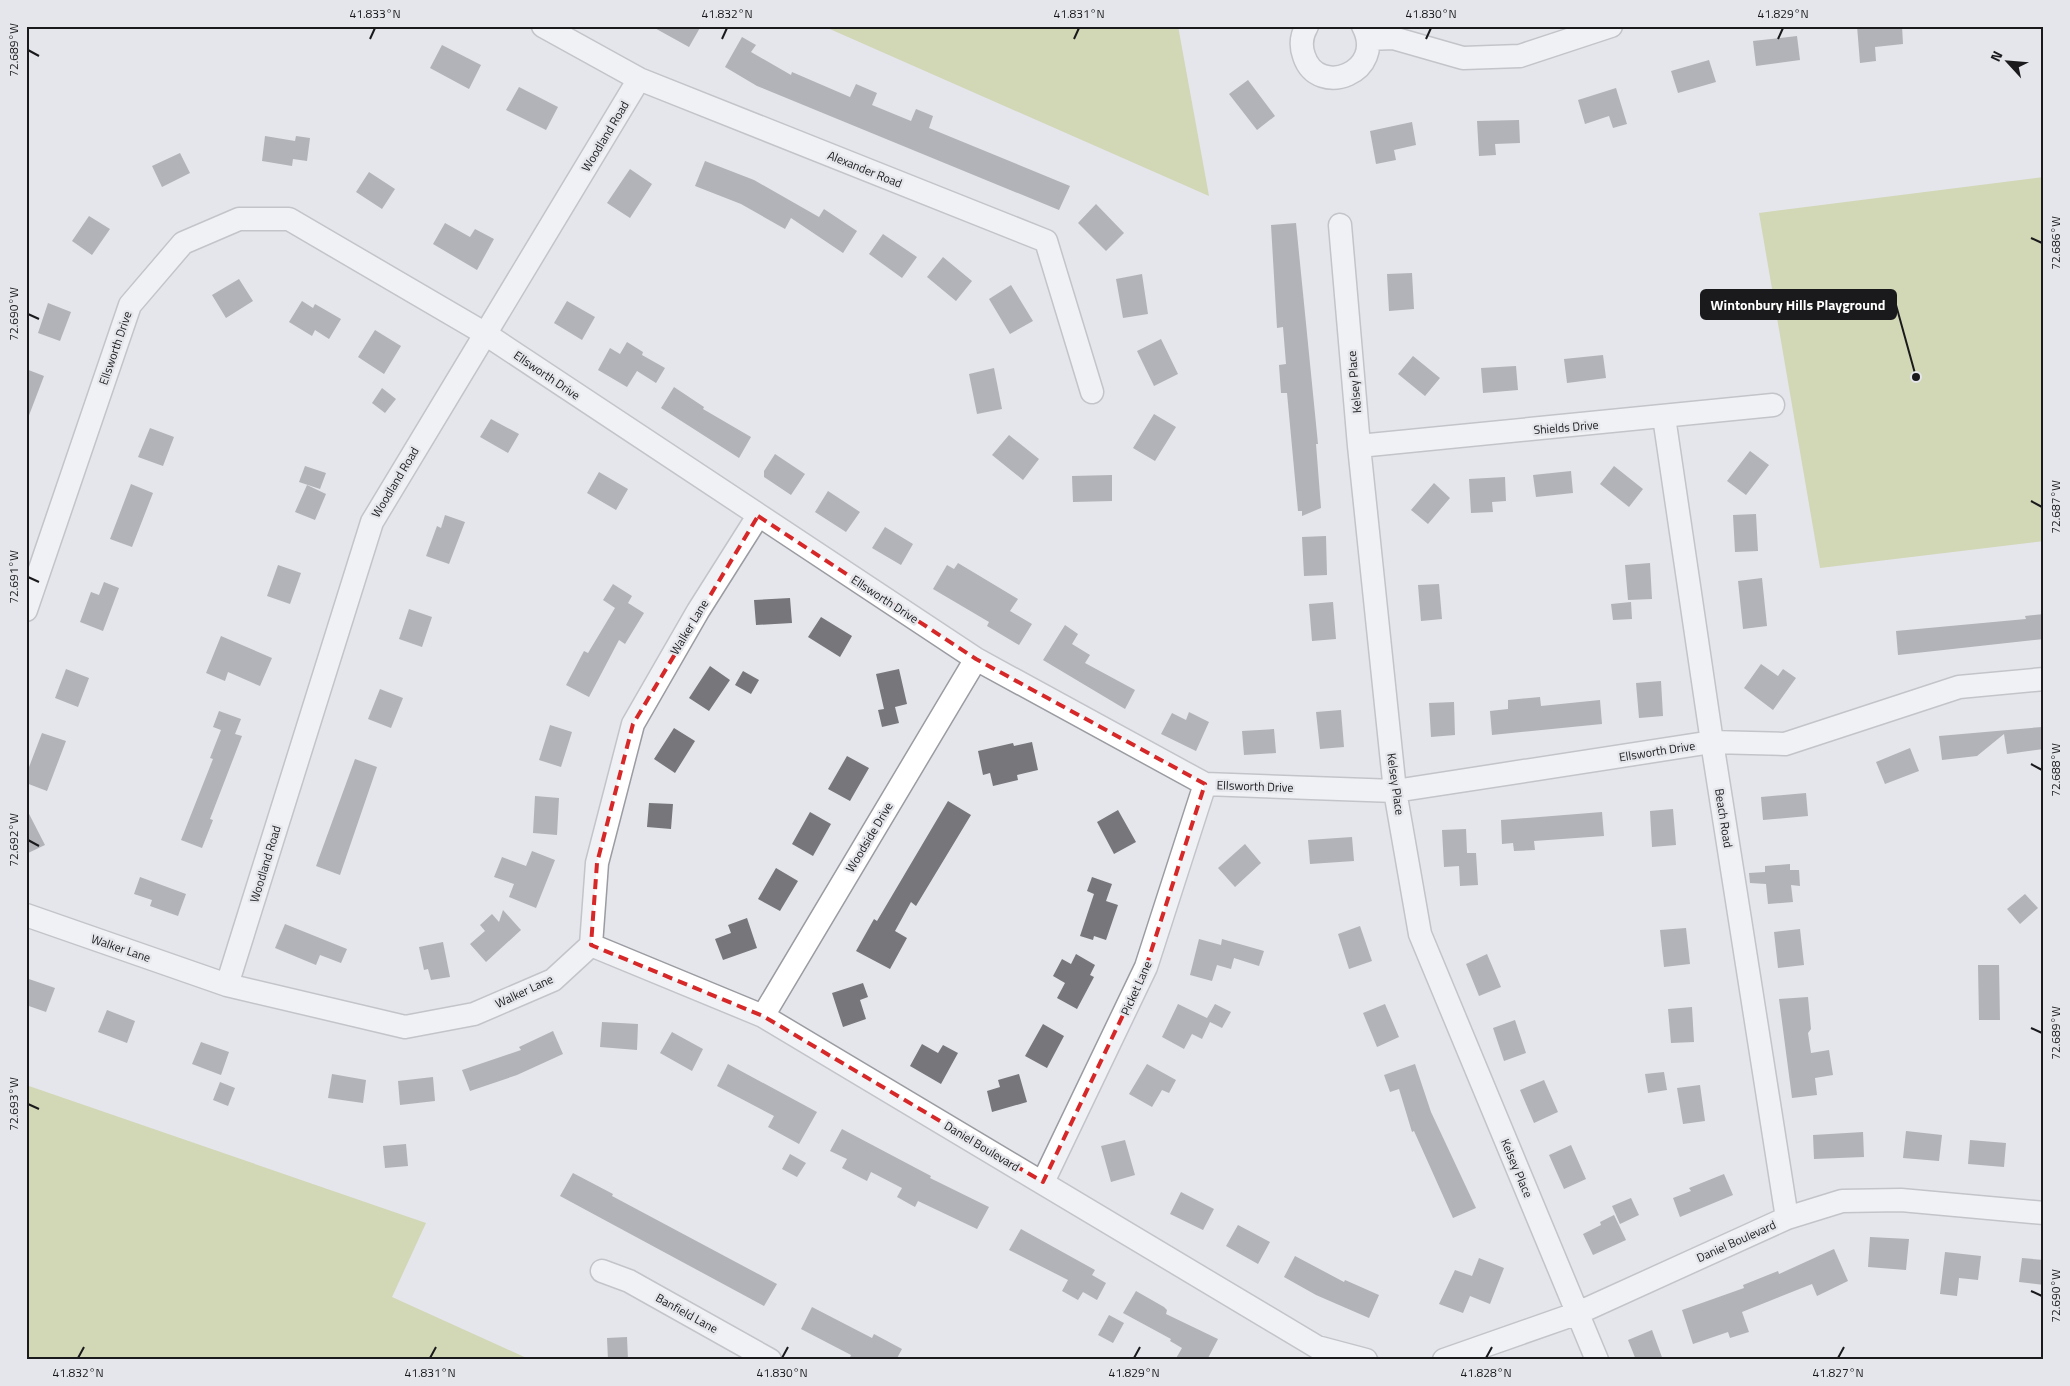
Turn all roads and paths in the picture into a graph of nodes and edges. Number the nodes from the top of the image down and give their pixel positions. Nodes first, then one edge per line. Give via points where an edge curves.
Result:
1 (543, 26) edge
2 (1307, 26) edge
3 (1610, 26) edge
4 (1365, 33) edge
5 (639, 79) junction
6 (1340, 225) dead end
7 (484, 333) junction
8 (1092, 392) dead end
9 (1773, 405) dead end
10 (1664, 417) junction
11 (1359, 446) junction
12 (758, 516) junction
13 (26, 610) edge
14 (976, 659) junction
15 (2044, 680) edge
16 (1712, 742) junction
17 (1205, 784) junction
18 (1395, 791) junction
19 (26, 915) edge
20 (591, 945) junction
21 (227, 985) junction
22 (763, 1016) junction
23 (1042, 1182) junction
24 (2044, 1213) edge
25 (1787, 1218) junction
26 (602, 1271) dead end
27 (1578, 1313) junction
28 (770, 1360) edge
29 (1366, 1360) edge
30 (1444, 1360) edge
31 (1596, 1360) edge

1 - 5 street, Alexander Road
2 - 4 street via 1302,38 1305,60 1312,69 1332,78 1343,77 1361,65 1366,55
3 - 4 street via 1520,56 1463,58
5 - 7 street, Woodland Road
5 - 8 street, Alexander Road via 1046,241
6 - 11 street, Kelsey Place
7 - 12 street, Ellsworth Drive
7 - 13 street, Ellsworth Drive via 289,219 239,219 183,243 130,305
7 - 21 street, Woodland Road via 372,522
9 - 10 street, Shields Drive
10 - 11 street, Shields Drive
10 - 16 street, Beach Road
11 - 18 street, Kelsey Place
12 - 14 street, Ellsworth Drive
12 - 20 street, Walker Lane via 633,724 596,863
14 - 17 street, Ellsworth Drive
14 - 22 street, Woodside Drive
15 - 16 street, Ellsworth Drive via 1959,687 1785,744
16 - 18 street, Ellsworth Drive
16 - 25 street, Beach Road
17 - 18 street, Ellsworth Drive
17 - 23 street, Picket Lane via 1146,967
18 - 27 street, Kelsey Place via 1420,934
19 - 21 street, Walker Lane
20 - 21 street, Walker Lane via 553,980 474,1014 405,1026
20 - 22 street, Daniel Boulevard
22 - 23 street, Daniel Boulevard
23 - 29 street, Daniel Boulevard via 1317,1347
24 - 25 street, Daniel Boulevard via 1901,1200 1842,1201
25 - 27 street, Daniel Boulevard
26 - 28 street, Banfield Lane via 630,1281
27 - 30 street, Daniel Boulevard
27 - 31 street, Kelsey Place

